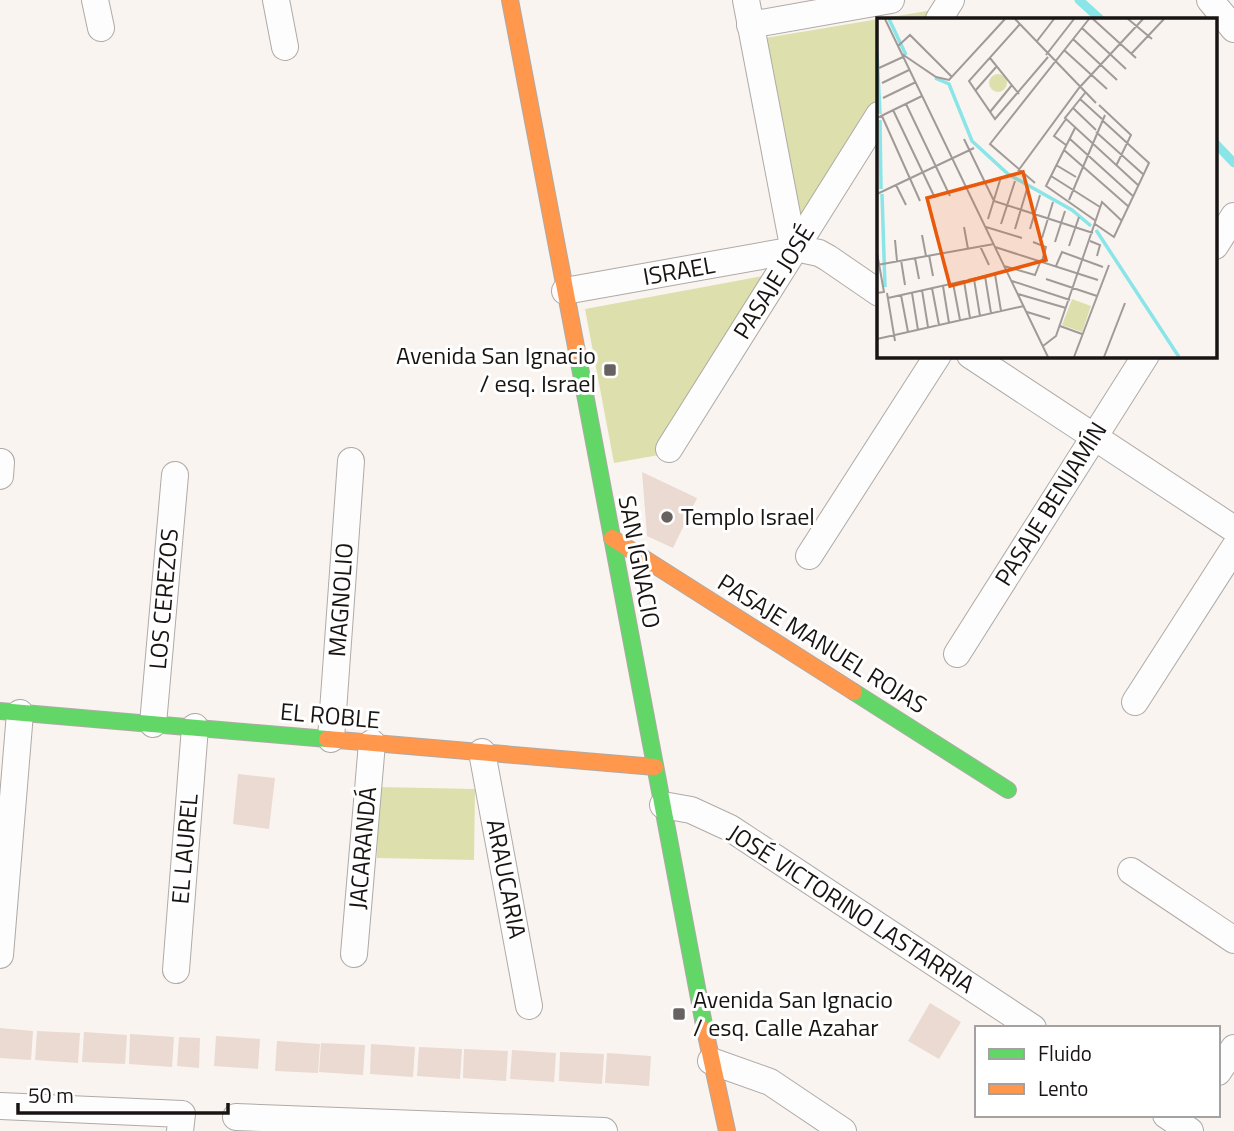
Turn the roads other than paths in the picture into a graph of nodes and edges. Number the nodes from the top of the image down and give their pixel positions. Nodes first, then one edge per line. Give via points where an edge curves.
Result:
1 (95, 0) edge
2 (276, 0) edge
3 (510, 0) edge
4 (891, 0) edge
5 (951, 0) edge
6 (1210, 0) edge
7 (748, 12) edge
8 (940, 18) edge
9 (101, 27) dead end
10 (1234, 29) edge
11 (285, 47) dead end
12 (877, 118) edge
13 (1234, 216) edge
14 (1216, 244) edge
15 (794, 251) junction
16 (565, 291) junction
17 (877, 292) edge
18 (938, 357) edge
19 (973, 357) edge
20 (1145, 357) edge
21 (1095, 436) junction
22 (669, 449) dead end
23 (351, 461) dead end
24 (175, 475) dead end
25 (1234, 529) edge
26 (612, 537) junction
27 (1234, 548) edge
28 (808, 556) dead end
29 (957, 654) dead end
30 (1135, 702) dead end
31 (10, 712) edge
32 (153, 724) junction
33 (195, 727) junction
34 (331, 739) junction
35 (372, 743) junction
36 (482, 752) junction
37 (655, 767) junction
38 (1008, 790) dead end
39 (663, 805) junction
40 (1131, 871) dead end
41 (1234, 940) edge
42 (354, 954) dead end
43 (0, 955) edge
44 (176, 970) dead end
45 (529, 1006) dead end
46 (1030, 1026) edge
47 (1234, 1048) edge
48 (711, 1061) junction
49 (1220, 1069) edge
50 (0, 1106) edge
51 (236, 1117) dead end
52 (46, 1120) edge
53 (1179, 1121) edge
54 (181, 1123) edge
55 (307, 1126) edge
56 (444, 1128) edge
57 (571, 1130) edge
58 (604, 1131) edge
59 (727, 1131) edge
60 (843, 1131) edge
61 (1157, 1131) edge

1 - 9 street
2 - 11 street
3 - 16 main road, SAN IGNACIO
4 - 7 street
5 - 8 street
6 - 10 street
7 - 15 street
12 - 15 street, PASAJE JOSÉ
13 - 14 street
15 - 16 street, ISRAEL
15 - 17 street via 819,253
15 - 22 street, PASAJE JOSÉ
16 - 26 main road, SAN IGNACIO
18 - 28 street
19 - 21 street
20 - 21 street, PASAJE BENJAMÍN
21 - 25 street
21 - 29 street, PASAJE BENJAMÍN
23 - 34 street, MAGNOLIO
24 - 32 street, LOS CEREZOS
26 - 37 main road, SAN IGNACIO
26 - 38 main road, PASAJE MANUEL ROJAS
27 - 30 street
31 - 32 main road, EL ROBLE
31 - 43 street
32 - 33 main road, EL ROBLE
33 - 34 main road, EL ROBLE
33 - 44 street, EL LAUREL
34 - 35 main road, EL ROBLE
35 - 36 main road, EL ROBLE
35 - 42 street, JACARANDÁ
36 - 37 main road, EL ROBLE
36 - 45 street, ARAUCARIA
37 - 39 main road, SAN IGNACIO
39 - 46 street, JOSÉ VICTORINO LASTARRIA via 691,810 730,828
39 - 48 main road, SAN IGNACIO
40 - 41 street
47 - 49 street
48 - 59 main road, SAN IGNACIO
48 - 60 street via 769,1082
50 - 52 street
51 - 55 street
52 - 54 street
53 - 61 street
55 - 56 street
56 - 57 street
57 - 58 street

